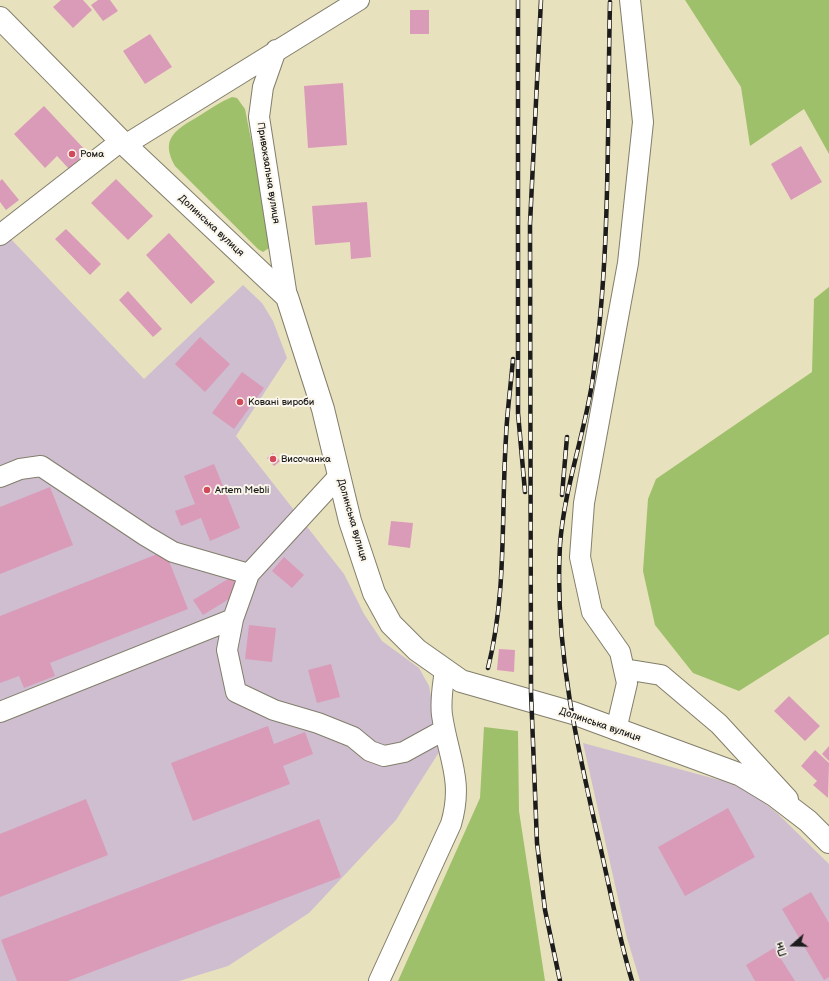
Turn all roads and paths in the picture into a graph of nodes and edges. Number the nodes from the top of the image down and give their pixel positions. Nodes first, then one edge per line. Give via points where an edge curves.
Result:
1 (358, 0) edge
2 (630, 0) edge
3 (0, 18) edge
4 (276, 50) junction
5 (123, 143) junction
6 (0, 235) edge
7 (287, 297) junction
8 (339, 476) junction
9 (0, 477) edge
10 (249, 574) junction
11 (233, 619) junction
12 (624, 669) junction
13 (445, 670) junction
14 (0, 712) edge
15 (444, 730) junction
16 (616, 730) junction
17 (808, 821) junction
18 (829, 842) edge
19 (379, 981) edge

1 - 4 street
2 - 12 street via 643,122 628,264 584,504 580,557 592,612 620,652
3 - 5 main road, Долинська вулиця
4 - 5 street
4 - 7 street, Привокзальна вулиця via 263,88 259,118
5 - 6 street
5 - 7 main road, Долинська вулиця
7 - 8 main road, Долинська вулиця via 323,409
8 - 10 street
8 - 13 main road, Долинська вулиця via 350,521 374,593 391,624 417,650
9 - 10 street via 20,468 41,466 173,552
10 - 11 street
11 - 14 street
11 - 15 street via 227,650 236,692 274,710 353,737 370,751 384,756 404,752
12 - 16 street via 627,683
12 - 17 street via 661,675 719,724
13 - 15 street via 441,699
13 - 16 main road, Долинська вулиця via 461,681 573,714
15 - 19 street via 455,773 456,808
16 - 17 main road, Долинська вулиця via 741,775 774,795
17 - 18 main road, Долинська вулиця

